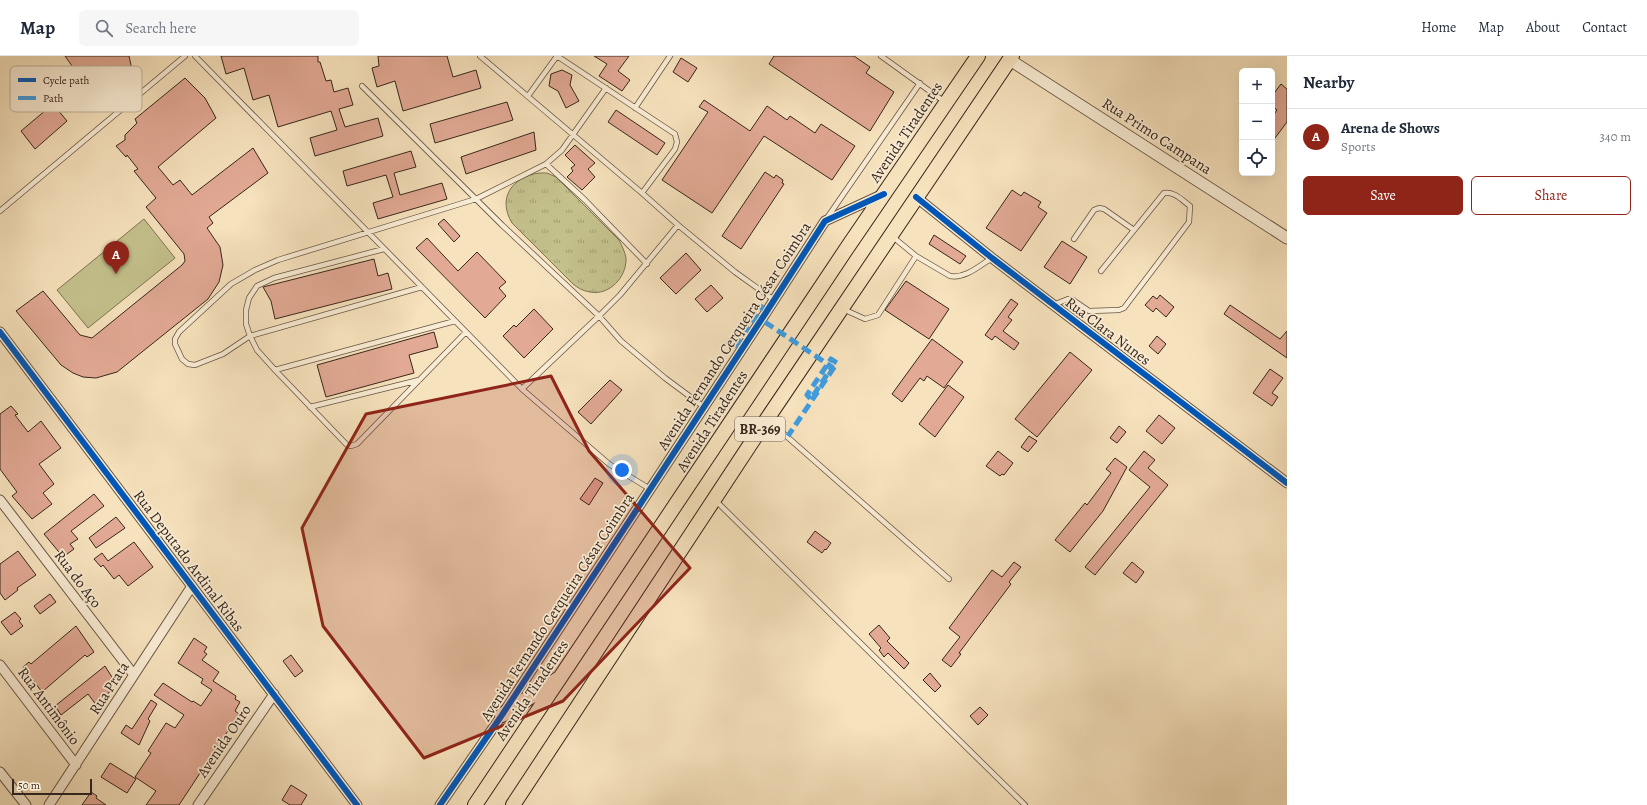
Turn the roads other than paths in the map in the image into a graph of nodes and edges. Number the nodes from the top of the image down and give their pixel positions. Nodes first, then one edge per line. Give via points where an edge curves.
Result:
1 (185, 56) edge
2 (195, 56) edge
3 (480, 56) edge
4 (557, 56) edge
5 (670, 56) edge
6 (881, 56) edge
7 (978, 56) edge
8 (1011, 58) edge
9 (920, 83) junction
10 (362, 86) dead end
11 (606, 88) junction
12 (142, 92) edge
13 (528, 96) junction
14 (947, 103) junction
15 (635, 108) junction
16 (118, 112) edge
17 (574, 135) junction
18 (546, 164) junction
19 (642, 193) junction
20 (884, 194) junction
21 (916, 197) junction
22 (476, 199) junction
23 (0, 211) edge
24 (824, 221) junction
25 (678, 225) junction
26 (1134, 230) junction
27 (368, 232) junction
28 (890, 235) junction
29 (1287, 238) edge
30 (1074, 240) dead end
31 (384, 249) junction
32 (916, 256) junction
33 (992, 258) junction
34 (647, 264) junction
35 (1101, 271) dead end
36 (422, 287) junction
37 (774, 300) junction
38 (1053, 305) junction
39 (841, 309) junction
40 (599, 316) junction
41 (455, 321) junction
42 (0, 332) edge
43 (466, 332) junction
44 (250, 336) junction
45 (275, 370) junction
46 (420, 379) junction
47 (522, 389) junction
48 (310, 407) junction
49 (704, 407) junction
50 (767, 419) junction
51 (1287, 483) edge
52 (650, 490) junction
53 (714, 499) junction
54 (0, 500) edge
55 (949, 579) dead end
56 (192, 586) junction
57 (0, 665) edge
58 (134, 675) junction
59 (563, 676) junction
60 (274, 694) junction
61 (502, 715) junction
62 (76, 764) junction
63 (0, 772) edge
64 (26, 805) edge
65 (49, 805) edge
66 (198, 805) edge
67 (357, 805) edge
68 (440, 805) edge
69 (475, 805) edge
70 (513, 805) edge
71 (1025, 805) edge

1 - 12 lane
2 - 27 lane
3 - 13 lane
4 - 11 lane
4 - 13 lane
5 - 15 lane
6 - 9 lane
7 - 14 highway, Avenida Tiradentes / BR-369
8 - 21 highway, BR-369
8 - 29 street, Rua Primo Campana
9 - 14 lane
9 - 24 lane
10 - 22 lane
11 - 15 lane
11 - 17 lane
13 - 17 lane
14 - 20 highway, Avenida Tiradentes / BR-369
15 - 19 lane via 675,134 677,142 675,149
16 - 23 lane
17 - 18 lane
17 - 19 lane
18 - 22 lane
18 - 34 lane
19 - 25 lane
20 - 24 street
20 - 59 highway, Avenida Tiradentes / BR-369
21 - 28 highway, BR-369
21 - 33 street, Rua Clara Nunes
22 - 27 lane
22 - 40 lane
24 - 37 street, Avenida Fernando Cerqueira César Coimbra
25 - 34 lane
25 - 37 lane
26 - 30 lane via 1099,208 1094,210
26 - 35 lane
26 - 38 lane via 1164,193 1174,194 1190,206 1189,222 1124,308 1089,312 1068,299
27 - 31 lane
27 - 44 lane via 278,260 255,270 231,284 179,332 175,344 182,360 188,364 195,364 223,354
28 - 32 lane
28 - 39 highway, BR-369
31 - 36 lane
31 - 44 lane via 274,278 257,286 249,298 246,310 246,324
32 - 33 lane via 955,277 963,276
32 - 39 lane via 878,315 865,318
33 - 38 street, Rua Clara Nunes
34 - 40 lane
36 - 41 lane
36 - 44 lane
37 - 49 street, Avenida Fernando Cerqueira César Coimbra
38 - 51 street, Rua Clara Nunes
39 - 50 highway, BR-369
40 - 47 lane
40 - 49 lane via 621,341
41 - 43 lane
41 - 45 lane
42 - 56 street, Rua Deputado Ardinal Ribas
43 - 46 lane
43 - 47 lane
44 - 45 lane via 257,350
45 - 48 lane
46 - 48 lane
46 - 48 lane via 357,444 350,446
47 - 52 lane via 609,464
49 - 52 street, Avenida Fernando Cerqueira César Coimbra
50 - 53 highway, BR-369
50 - 55 lane
52 - 61 street, Avenida Fernando Cerqueira César Coimbra
53 - 70 highway, BR-369
53 - 71 lane
54 - 58 street, Rua do Aço
56 - 58 street, Rua Prata
56 - 60 street, Rua Deputado Ardinal Ribas
57 - 62 street, Rua Antimônio
58 - 62 street, Rua Prata
59 - 61 highway
59 - 69 highway, Avenida Tiradentes / BR-369
60 - 66 street, Avenida Ouro
60 - 67 street, Rua Deputado Ardinal Ribas
61 - 68 street, Avenida Fernando Cerqueira César Coimbra
62 - 65 street, Rua Prata
63 - 64 street

